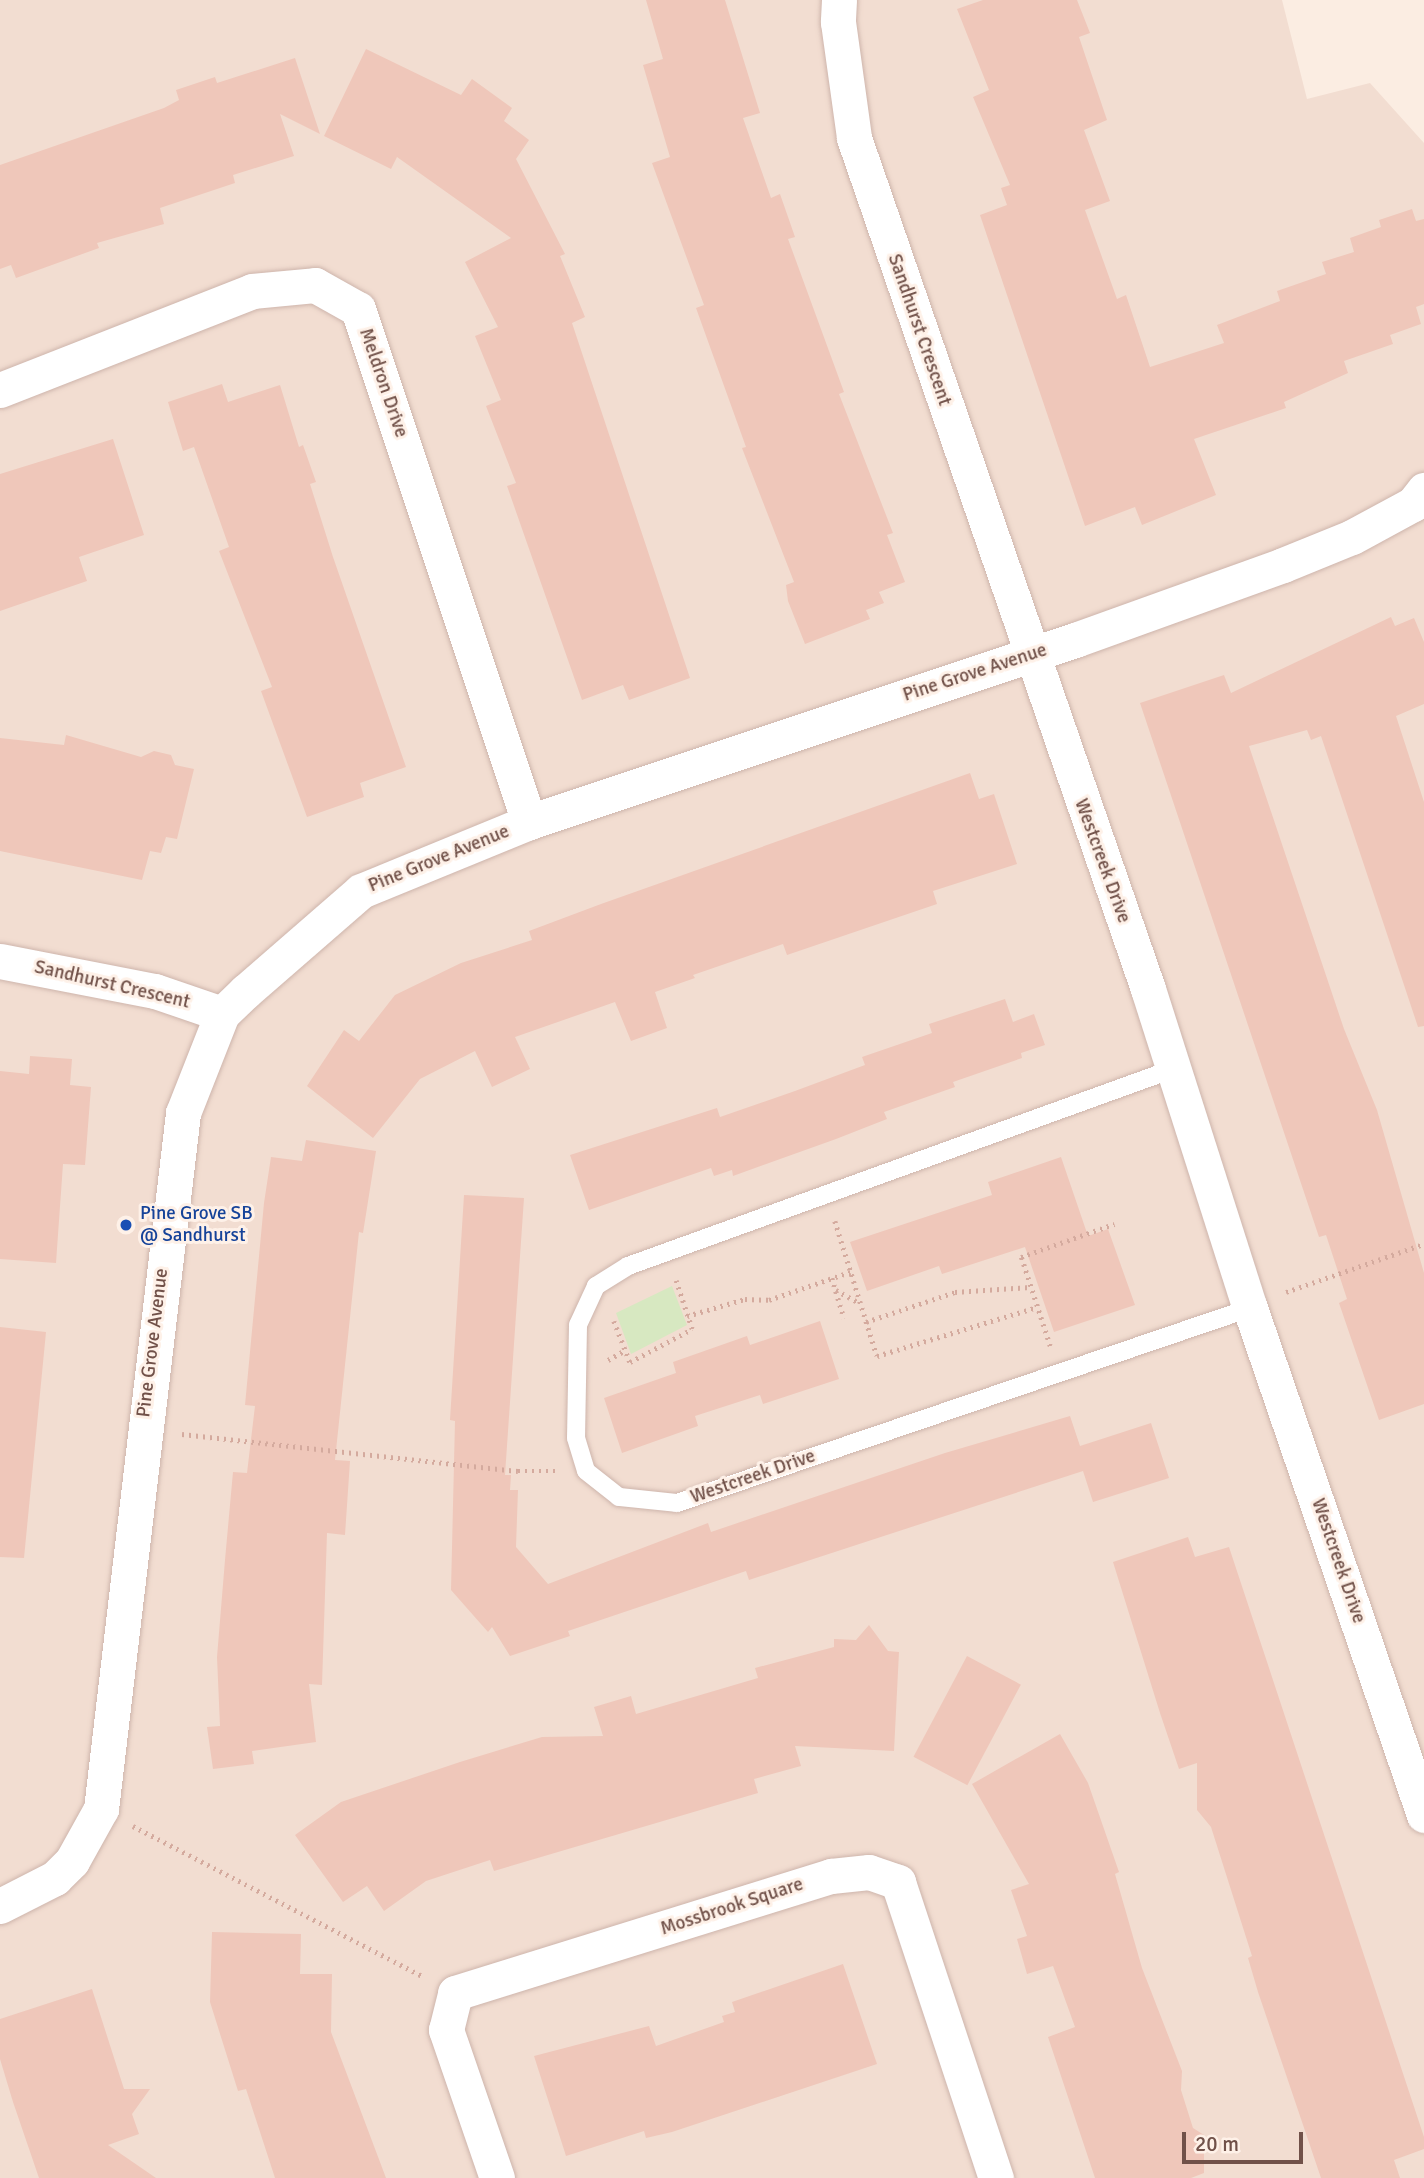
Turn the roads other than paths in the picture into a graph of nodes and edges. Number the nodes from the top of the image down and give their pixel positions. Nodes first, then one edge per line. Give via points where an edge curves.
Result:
1 (839, 0) edge
2 (0, 390) edge
3 (1424, 490) edge
4 (1029, 654) junction
5 (529, 822) junction
6 (0, 961) edge
7 (222, 1014) junction
8 (1172, 1069) junction
9 (1250, 1308) junction
10 (1414, 1749) edge
11 (1424, 1815) edge
12 (0, 1906) edge
13 (497, 2178) edge
14 (996, 2178) edge

1 - 4 street, Sandhurst Crescent via 854,138
2 - 5 street, Meldron Drive via 253,291 315,285 358,309
3 - 4 street, Pine Grove Avenue via 1413,504 1352,537
4 - 5 street, Pine Grove Avenue
4 - 8 street, Westcreek Drive
5 - 7 street, Pine Grove Avenue via 360,891
6 - 7 street, Sandhurst Crescent via 155,991
7 - 12 street, Pine Grove Avenue via 183,1113 142,1430 101,1809 72,1861 55,1878
8 - 9 street, Westcreek Drive
8 - 9 lane, Westcreek Drive via 827,1194 616,1274 596,1286 578,1325 576,1438 586,1471 619,1497 677,1503
9 - 10 street, Westcreek Drive
10 - 11 street, Westcreek Drive
13 - 14 street, Mossbrook Square via 446,2029 456,1993 831,1875 869,1872 898,1882

